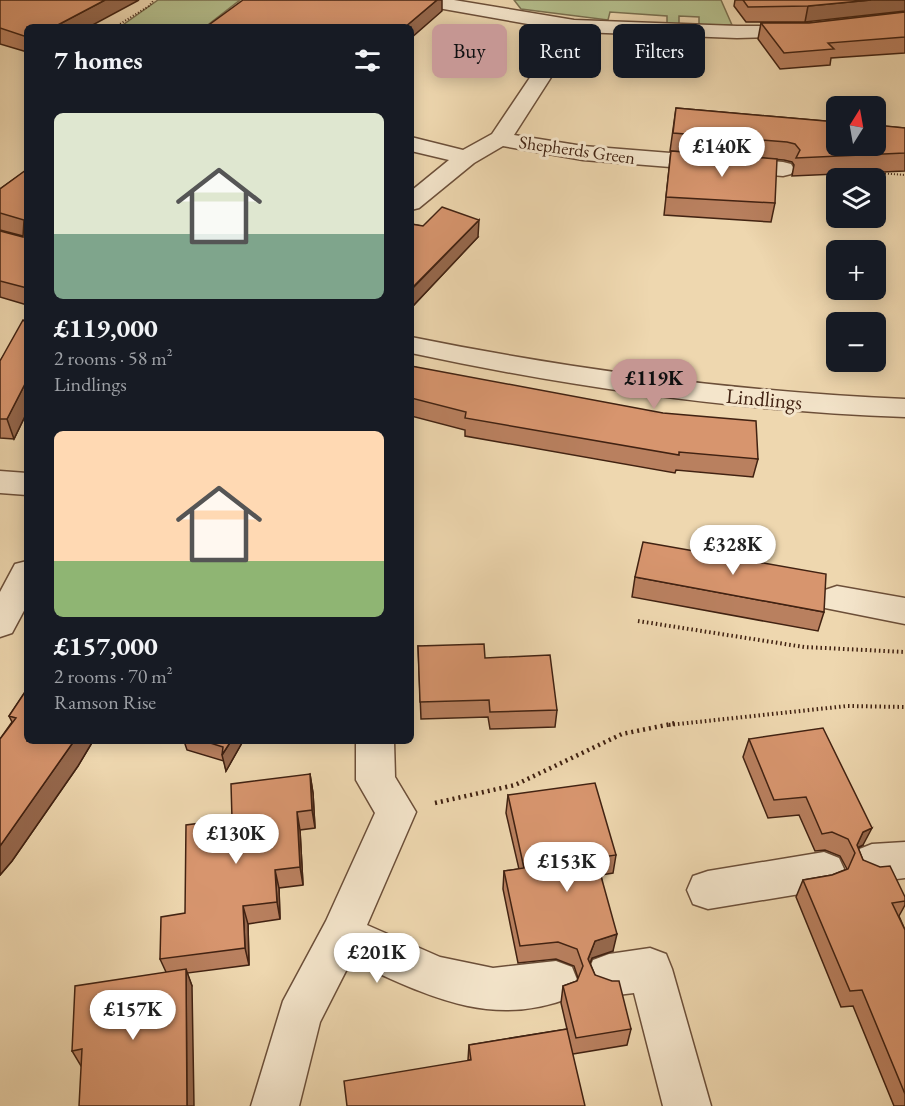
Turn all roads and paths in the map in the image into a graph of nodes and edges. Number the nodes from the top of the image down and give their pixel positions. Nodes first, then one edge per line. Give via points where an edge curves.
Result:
1 (154, 0) edge
2 (243, 0) edge
3 (421, 0) edge
4 (495, 5) edge
5 (226, 14) edge
6 (120, 24) edge
7 (566, 24) edge
8 (601, 27) edge
9 (826, 28) edge
10 (540, 78) edge
11 (500, 139) junction
12 (414, 145) edge
13 (466, 158) junction
14 (783, 169) dead end
15 (886, 174) edge
16 (905, 175) edge
17 (414, 201) edge
18 (414, 346) edge
19 (905, 408) edge
20 (0, 482) edge
21 (24, 484) edge
22 (24, 579) edge
23 (837, 599) dead end
24 (905, 611) edge
25 (638, 621) dead end
26 (0, 624) edge
27 (905, 652) edge
28 (905, 707) edge
29 (375, 744) edge
30 (396, 812) junction
31 (824, 871) dead end
32 (708, 890) dead end
33 (341, 934) junction
34 (609, 975) dead end
35 (556, 982) dead end
36 (275, 1106) edge
37 (687, 1106) edge

1 - 6 path
2 - 5 path
3 - 4 street
4 - 7 street
8 - 9 street via 737,32
10 - 11 street
11 - 13 street
11 - 14 street, Shepherds Green via 583,153
12 - 13 street
13 - 17 street
15 - 16 path
18 - 19 street, Lindlings via 616,382 730,396
20 - 21 street
22 - 26 street
23 - 24 street
25 - 27 path via 804,647
28 - 30 path via 847,706 687,720 622,734 515,785
29 - 30 street via 376,780
30 - 33 street
31 - 32 street
33 - 35 street via 438,978 493,990
33 - 36 street via 299,1017
34 - 37 street via 650,969

